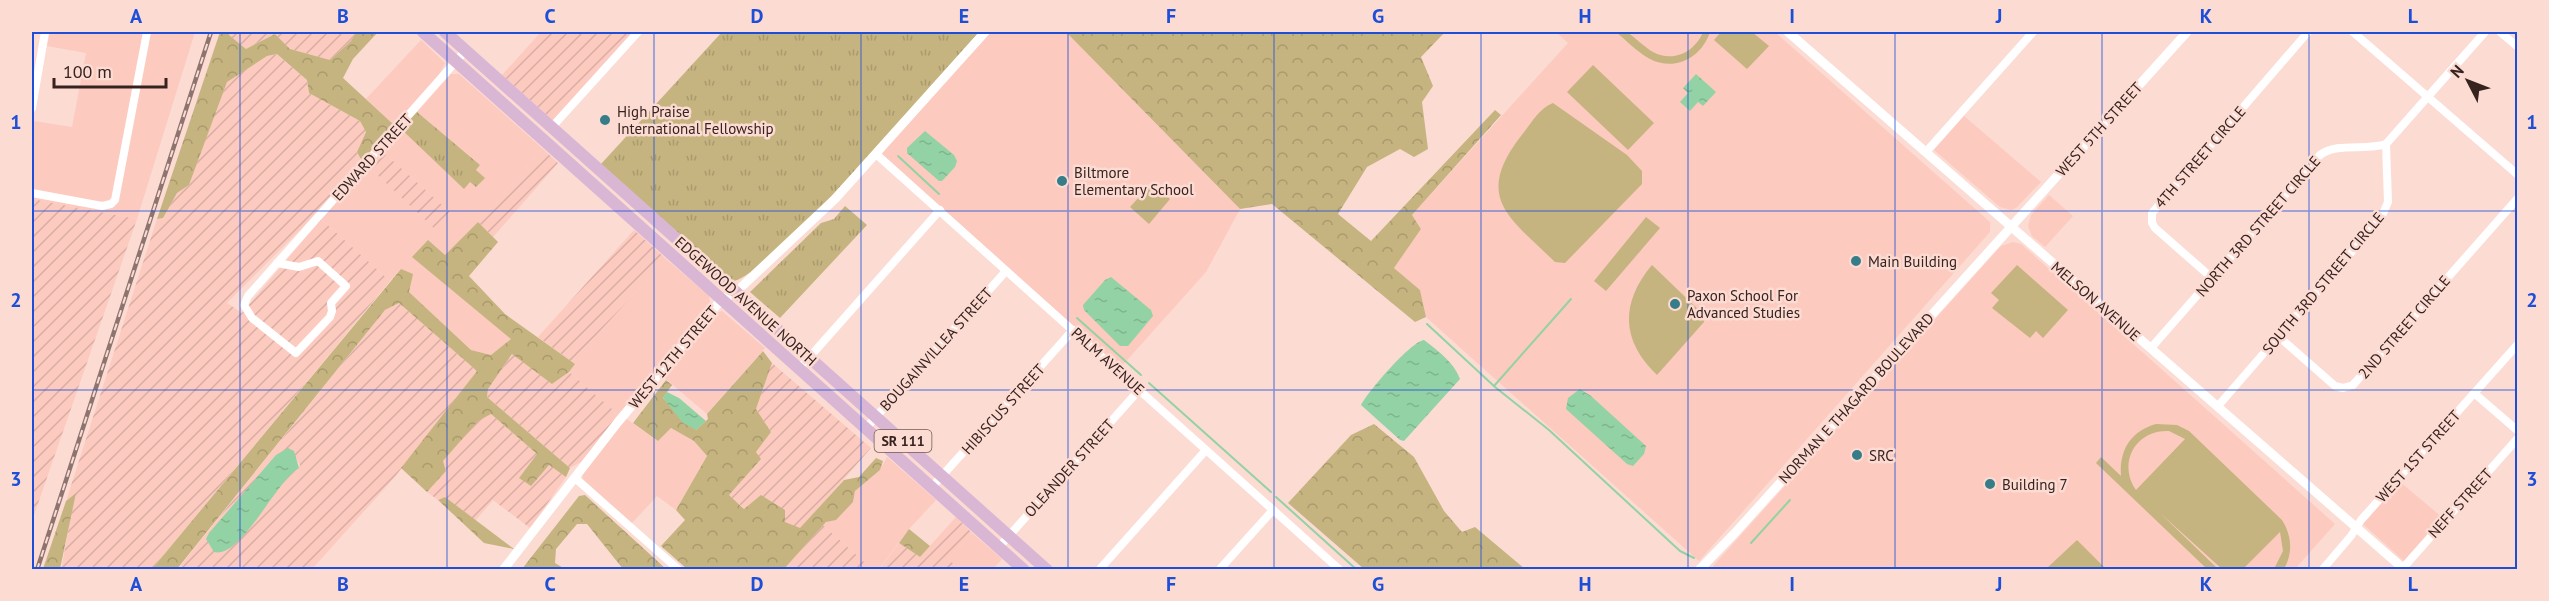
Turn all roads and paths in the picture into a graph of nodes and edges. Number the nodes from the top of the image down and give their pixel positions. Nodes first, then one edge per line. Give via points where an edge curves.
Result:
1 (45, 32) edge
2 (147, 32) edge
3 (423, 32) edge
4 (445, 32) edge
5 (638, 32) edge
6 (985, 32) edge
7 (1788, 32) edge
8 (2033, 32) edge
9 (2187, 32) edge
10 (2308, 32) edge
11 (2353, 32) edge
12 (2486, 32) edge
13 (2500, 32) edge
14 (2517, 47) edge
15 (466, 50) junction
16 (456, 61) junction
17 (2429, 97) junction
18 (32, 108) edge
19 (552, 127) junction
20 (2386, 144) junction
21 (1926, 152) junction
22 (876, 154) junction
23 (600, 170) junction
24 (2517, 174) edge
25 (590, 181) junction
26 (32, 193) edge
27 (2517, 198) edge
28 (940, 210) junction
29 (2012, 227) junction
30 (278, 263) junction
31 (1006, 271) junction
32 (2212, 278) junction
33 (736, 292) junction
34 (722, 299) junction
35 (1073, 330) junction
36 (2278, 336) junction
37 (2517, 344) edge
38 (2151, 348) junction
39 (809, 357) junction
40 (800, 369) junction
41 (1140, 389) junction
42 (2474, 393) junction
43 (2218, 406) junction
44 (876, 417) junction
45 (866, 428) junction
46 (2517, 431) edge
47 (2517, 438) edge
48 (1206, 450) junction
49 (942, 476) junction
50 (575, 478) junction
51 (932, 487) junction
52 (1273, 510) junction
53 (2357, 528) junction
54 (1009, 536) junction
55 (999, 547) junction
56 (1340, 569) edge
57 (2404, 569) edge
58 (503, 570) edge
59 (679, 570) edge
60 (1024, 570) edge
61 (1047, 570) edge
62 (1099, 570) edge
63 (1219, 570) edge
64 (1699, 570) edge
65 (2322, 570) edge

1 - 18 street
2 - 26 street via 117,193 111,204 102,206
3 - 16 main road, EDGEWOOD AVENUE NORTH / SR 111
4 - 15 main road, EDGEWOOD AVENUE NORTH / SR 111
5 - 19 street
6 - 22 street, WEST 12TH STREET
7 - 21 street, MELSON AVENUE
8 - 21 street
9 - 29 street, WEST 5TH STREET
10 - 32 street, 4TH STREET CIRCLE via 2152,213 2155,228
11 - 17 street
12 - 17 street
13 - 14 street
15 - 16 street, EDWARD STREET
15 - 19 main road, EDGEWOOD AVENUE NORTH / SR 111
16 - 25 main road, EDGEWOOD AVENUE NORTH / SR 111
16 - 30 street, EDWARD STREET
17 - 20 street
17 - 24 street
19 - 23 main road, EDGEWOOD AVENUE NORTH / SR 111
20 - 32 street, NORTH 3RD STREET CIRCLE via 2325,151
20 - 36 street, SOUTH 3RD STREET CIRCLE via 2385,210
21 - 29 street, MELSON AVENUE
22 - 28 street, PALM AVENUE
22 - 33 street, WEST 12TH STREET via 822,212
23 - 25 street
23 - 33 main road, EDGEWOOD AVENUE NORTH / SR 111
25 - 34 main road, EDGEWOOD AVENUE NORTH / SR 111
27 - 36 street, 2ND STREET CIRCLE via 2353,385 2335,386
28 - 31 street, PALM AVENUE
28 - 39 street
29 - 38 street, MELSON AVENUE
29 - 64 street, NORMAN E THAGARD BOULEVARD
30 - 30 street, EDWARD STREET via 248,296 244,306 252,318 296,353 330,317 331,303 346,286 318,261 299,267
31 - 35 street, PALM AVENUE
31 - 44 street, BOUGAINVILLEA STREET
32 - 38 street, NORTH 3RD STREET CIRCLE
33 - 34 street, WEST 12TH STREET
33 - 39 main road, EDGEWOOD AVENUE NORTH / SR 111
34 - 40 main road, EDGEWOOD AVENUE NORTH / SR 111
34 - 50 street, WEST 12TH STREET
35 - 41 street, PALM AVENUE
35 - 49 street, HIBISCUS STREET
36 - 43 street, SOUTH 3RD STREET CIRCLE
37 - 42 street, WEST 1ST STREET
38 - 43 street, MELSON AVENUE
39 - 40 street
39 - 44 main road, EDGEWOOD AVENUE NORTH / SR 111
40 - 45 main road, EDGEWOOD AVENUE NORTH / SR 111
41 - 48 street, PALM AVENUE
41 - 54 street, OLEANDER STREET
42 - 46 street
42 - 53 street, WEST 1ST STREET
43 - 53 street, MELSON AVENUE
44 - 45 street, BOUGAINVILLEA STREET
44 - 49 main road, EDGEWOOD AVENUE NORTH / SR 111
45 - 51 main road, EDGEWOOD AVENUE NORTH / SR 111
47 - 57 street, NEFF STREET
48 - 52 street, PALM AVENUE
48 - 62 street
49 - 51 street, HIBISCUS STREET
49 - 54 main road, EDGEWOOD AVENUE NORTH / SR 111
50 - 58 street, WEST 12TH STREET
50 - 59 street
51 - 55 main road, EDGEWOOD AVENUE NORTH / SR 111
52 - 56 street, PALM AVENUE
52 - 63 street
53 - 57 street, MELSON AVENUE
53 - 65 street, WEST 1ST STREET
54 - 55 street, OLEANDER STREET
54 - 61 main road, EDGEWOOD AVENUE NORTH / SR 111
55 - 60 main road, EDGEWOOD AVENUE NORTH / SR 111

